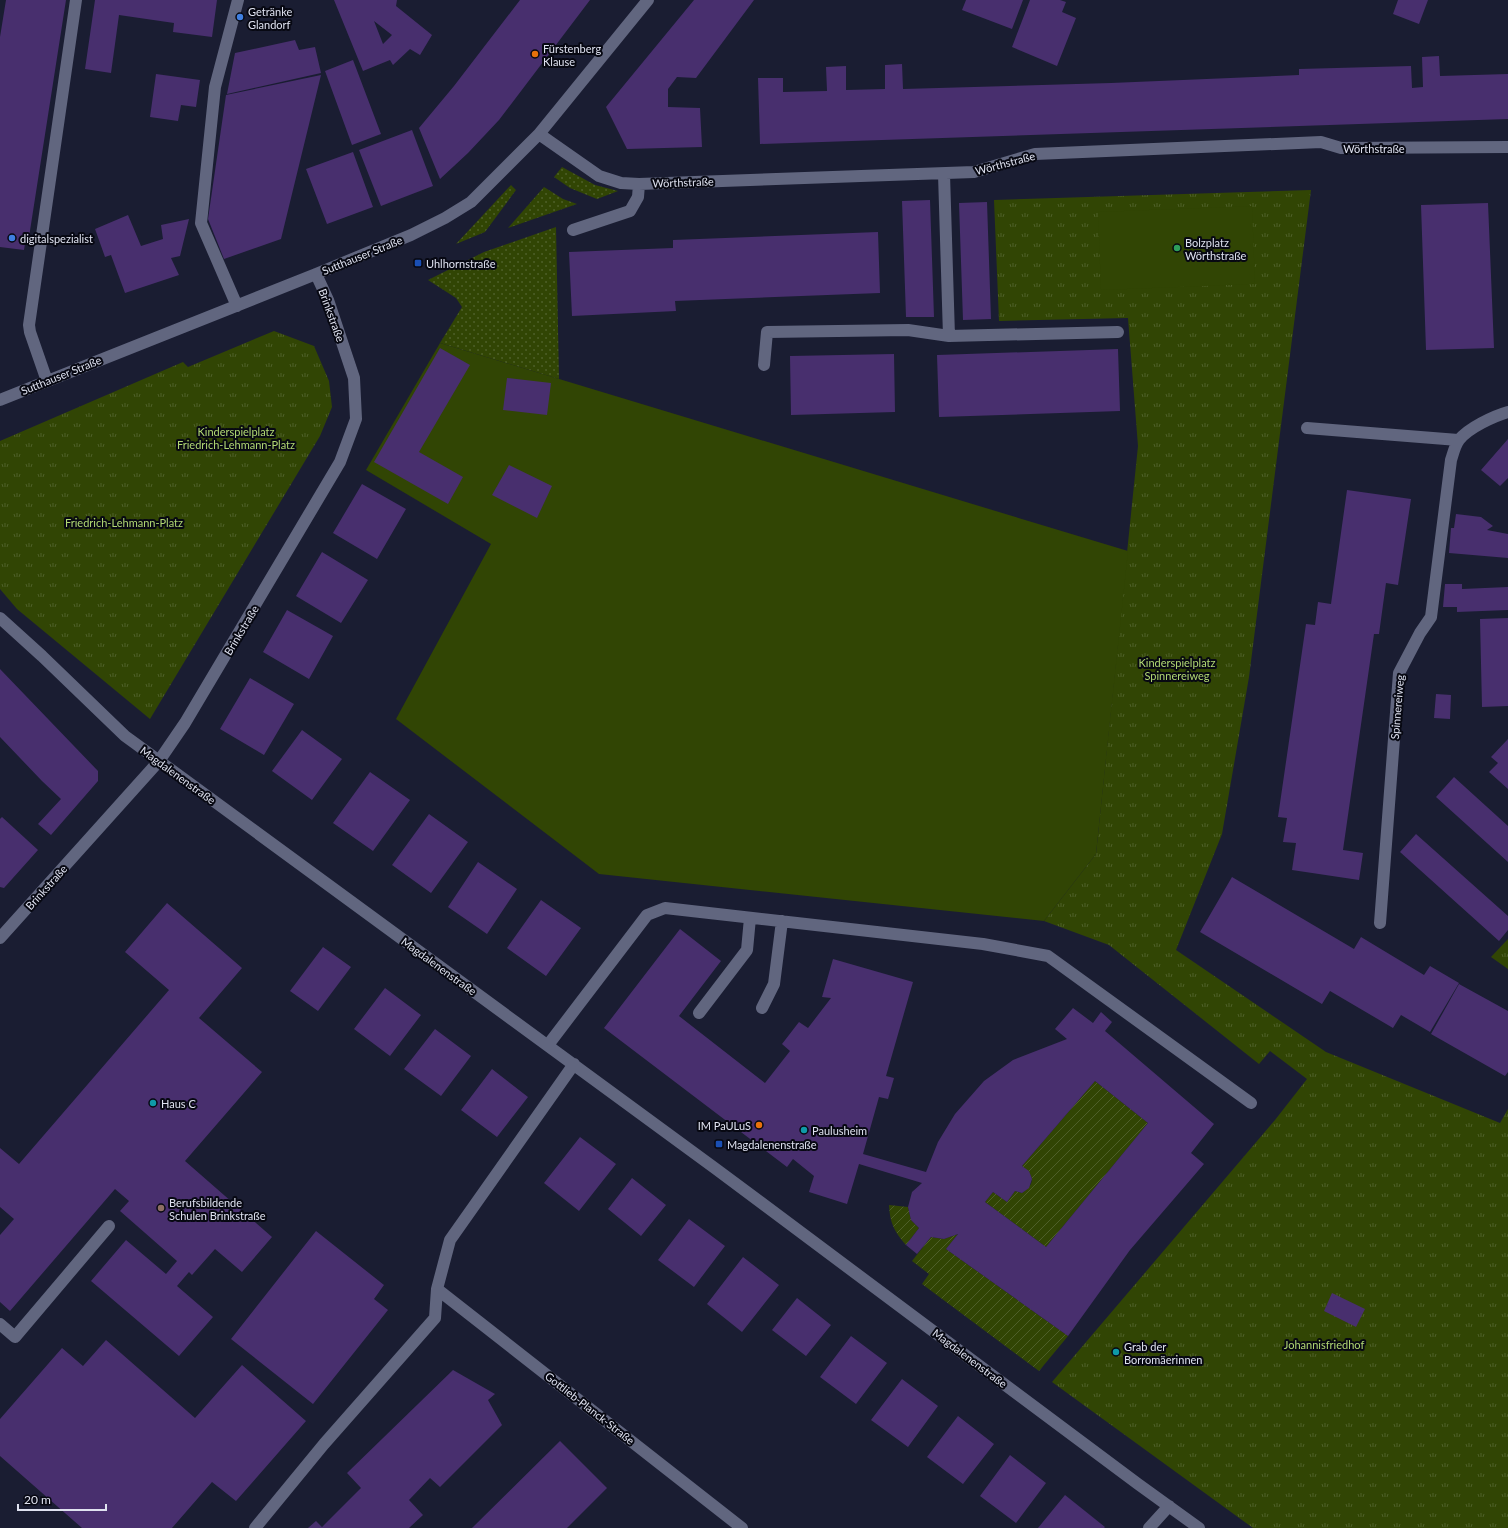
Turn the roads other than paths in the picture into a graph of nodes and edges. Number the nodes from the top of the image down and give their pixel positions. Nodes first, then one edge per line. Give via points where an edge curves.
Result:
1 (76, 0) edge
2 (238, 0) edge
3 (648, 0) edge
4 (539, 134) junction
5 (1508, 147) edge
6 (944, 174) junction
7 (638, 184) junction
8 (573, 230) dead end
9 (316, 274) junction
10 (237, 306) junction
11 (1118, 332) dead end
12 (949, 336) junction
13 (764, 365) dead end
14 (47, 381) junction
15 (0, 400) edge
16 (1508, 412) edge
17 (1307, 428) dead end
18 (1458, 440) junction
19 (0, 618) edge
20 (159, 761) junction
21 (750, 918) junction
22 (782, 921) junction
23 (1380, 923) dead end
24 (4, 924) edge
25 (0, 938) edge
26 (762, 1008) dead end
27 (699, 1013) dead end
28 (548, 1045) junction
29 (574, 1064) junction
30 (1251, 1103) dead end
31 (109, 1226) dead end
32 (437, 1289) junction
33 (0, 1324) edge
34 (1169, 1506) junction
35 (255, 1528) edge
36 (742, 1528) edge
37 (1149, 1528) edge
38 (1199, 1528) edge

1 - 14 street via 29,325
2 - 10 street via 215,87 201,223
3 - 4 street, Sutthauser Straße
4 - 7 street, Wörthstraße via 599,176 621,183
4 - 9 street, Sutthauser Straße via 471,202 411,235
5 - 6 street, Wörthstraße via 1341,148 1321,142 1035,154 974,172
6 - 7 street, Wörthstraße
6 - 12 street
7 - 8 street via 638,197 630,211
9 - 10 street, Sutthauser Straße
9 - 20 street, Brinkstraße via 328,300 354,378 356,419 340,462 188,717
10 - 14 street, Sutthauser Straße
11 - 12 street
12 - 13 street via 908,330 767,332
14 - 15 street, Sutthauser Straße
16 - 18 street via 1468,431
17 - 18 street
18 - 23 street, Spinnereiweg via 1451,460 1431,616 1399,673
19 - 20 street, Magdalenenstraße via 125,736
20 - 24 street, Brinkstraße
20 - 28 street, Magdalenenstraße
21 - 22 street
21 - 27 street via 747,950
21 - 28 street via 665,908 646,915
22 - 26 street via 774,984
22 - 30 street via 984,944 1048,956
24 - 25 street, Brinkstraße
28 - 29 street, Magdalenenstraße
29 - 32 street via 450,1240
29 - 34 street, Magdalenenstraße
31 - 33 street via 15,1337
32 - 35 street via 435,1318 324,1444
32 - 36 street, Gottlieb-Planck-Straße
34 - 37 street
34 - 38 street, Magdalenenstraße

